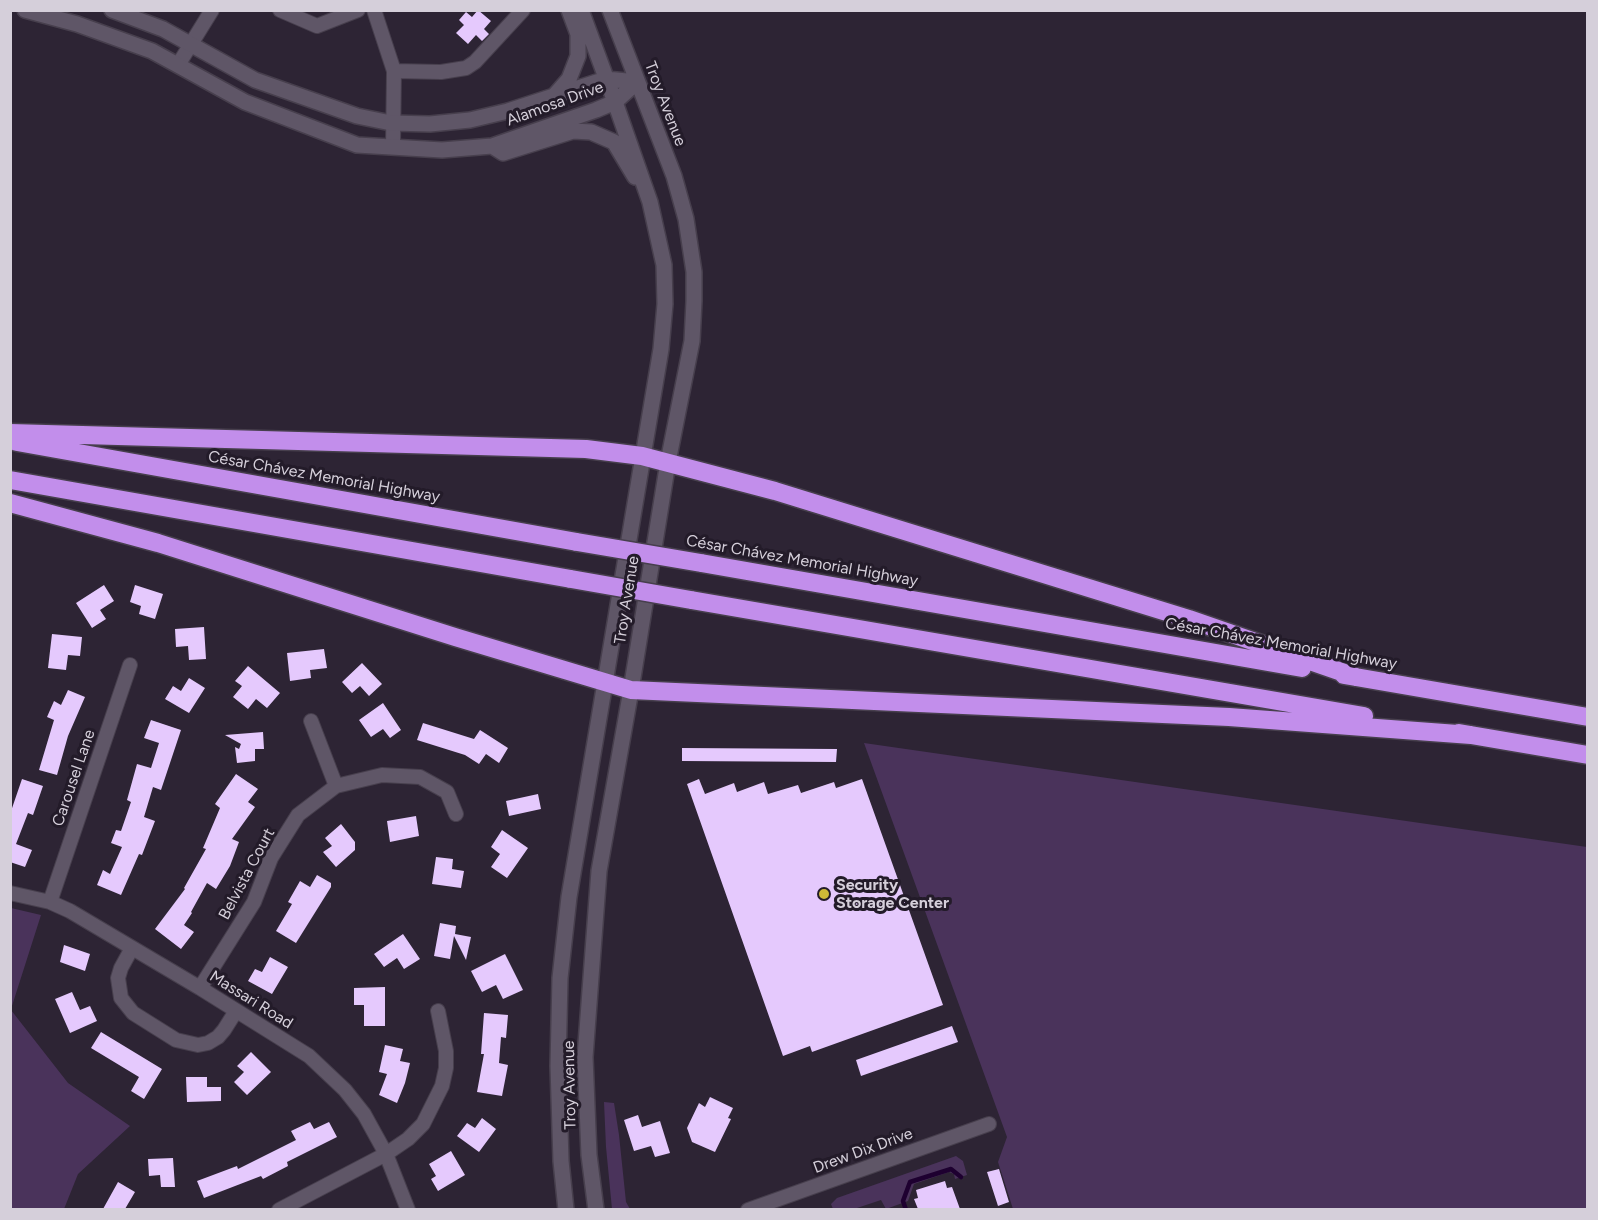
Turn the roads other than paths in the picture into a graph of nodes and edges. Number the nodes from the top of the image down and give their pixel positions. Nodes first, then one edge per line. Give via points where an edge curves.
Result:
1 (25, 10) edge
2 (112, 10) edge
3 (212, 10) edge
4 (280, 10) edge
5 (358, 10) edge
6 (374, 10) edge
7 (523, 10) edge
8 (569, 10) edge
9 (580, 10) edge
10 (610, 10) edge
11 (190, 44) junction
12 (178, 65) junction
13 (394, 70) junction
14 (606, 79) junction
15 (637, 82) junction
16 (554, 96) junction
17 (615, 102) junction
18 (394, 123) junction
19 (492, 146) junction
20 (393, 147) junction
21 (650, 202) junction
22 (10, 433) edge
23 (10, 441) edge
24 (642, 456) junction
25 (668, 462) junction
26 (10, 480) edge
27 (10, 503) edge
28 (130, 665) dead end
29 (1356, 677) junction
30 (604, 683) junction
31 (631, 690) junction
32 (1587, 717) edge
33 (311, 721) dead end
34 (1472, 735) junction
35 (1587, 756) edge
36 (336, 786) junction
37 (456, 814) dead end
38 (10, 893) edge
39 (50, 902) junction
40 (132, 948) junction
41 (200, 988) junction
42 (236, 1011) junction
43 (438, 1011) dead end
44 (989, 1124) dead end
45 (386, 1154) junction
46 (279, 1209) edge
47 (408, 1209) edge
48 (566, 1209) edge
49 (596, 1209) edge
50 (748, 1209) edge

1 - 12 main road, Alamosa Drive via 77,24 152,51
2 - 11 main road, Alamosa Drive via 163,28
3 - 11 street
4 - 5 street via 317,26
6 - 13 street
7 - 13 street via 466,68 441,72
8 - 16 main road via 578,34 578,56 569,79
9 - 14 main road, Troy Avenue
10 - 15 main road, Troy Avenue
11 - 12 street
11 - 18 main road, Alamosa Drive via 255,80 357,116
12 - 20 main road, Alamosa Drive via 245,102 296,122 357,145
13 - 18 street
14 - 15 main road, Alamosa Drive
14 - 16 main road, Alamosa Drive
14 - 17 main road, Troy Avenue
15 - 17 main road, Alamosa Drive
15 - 25 main road, Troy Avenue via 674,176 694,272 692,341
16 - 18 main road, Alamosa Drive via 470,120
17 - 19 main road, Alamosa Drive
17 - 21 main road, Troy Avenue
18 - 20 street
19 - 20 main road, Alamosa Drive via 442,150
19 - 21 main road via 503,153 573,131 591,132 614,142
21 - 24 main road, Troy Avenue via 664,265 665,304
22 - 24 highway via 586,448
23 - 29 highway, César Chávez Memorial Highway, bridge
24 - 25 highway
24 - 30 main road, Troy Avenue
25 - 29 highway via 775,491 1189,619
25 - 31 main road, Troy Avenue
26 - 34 highway, bridge
27 - 30 highway via 158,543
28 - 39 street, Carousel Lane
29 - 32 highway, César Chávez Memorial Highway
30 - 31 highway
30 - 48 main road, Troy Avenue via 569,897 560,978 559,1090
31 - 34 highway via 1229,717
31 - 49 main road, Troy Avenue via 599,871 586,1045 589,1155
33 - 36 street
34 - 35 highway
36 - 37 street, Belvista Court via 382,775 420,777 447,792
36 - 41 street, Belvista Court via 298,815 271,858 254,902
38 - 39 street, Massari Road
39 - 40 street, Massari Road
40 - 41 street, Massari Road
40 - 42 street via 118,978 121,998 132,1013 176,1040 208,1043 224,1030
41 - 42 street, Massari Road
42 - 45 street, Massari Road via 294,1046 327,1073 363,1114
43 - 45 street via 446,1051 442,1086 423,1124
44 - 50 street, Drew Dix Drive
45 - 46 street
45 - 47 street, Massari Road

